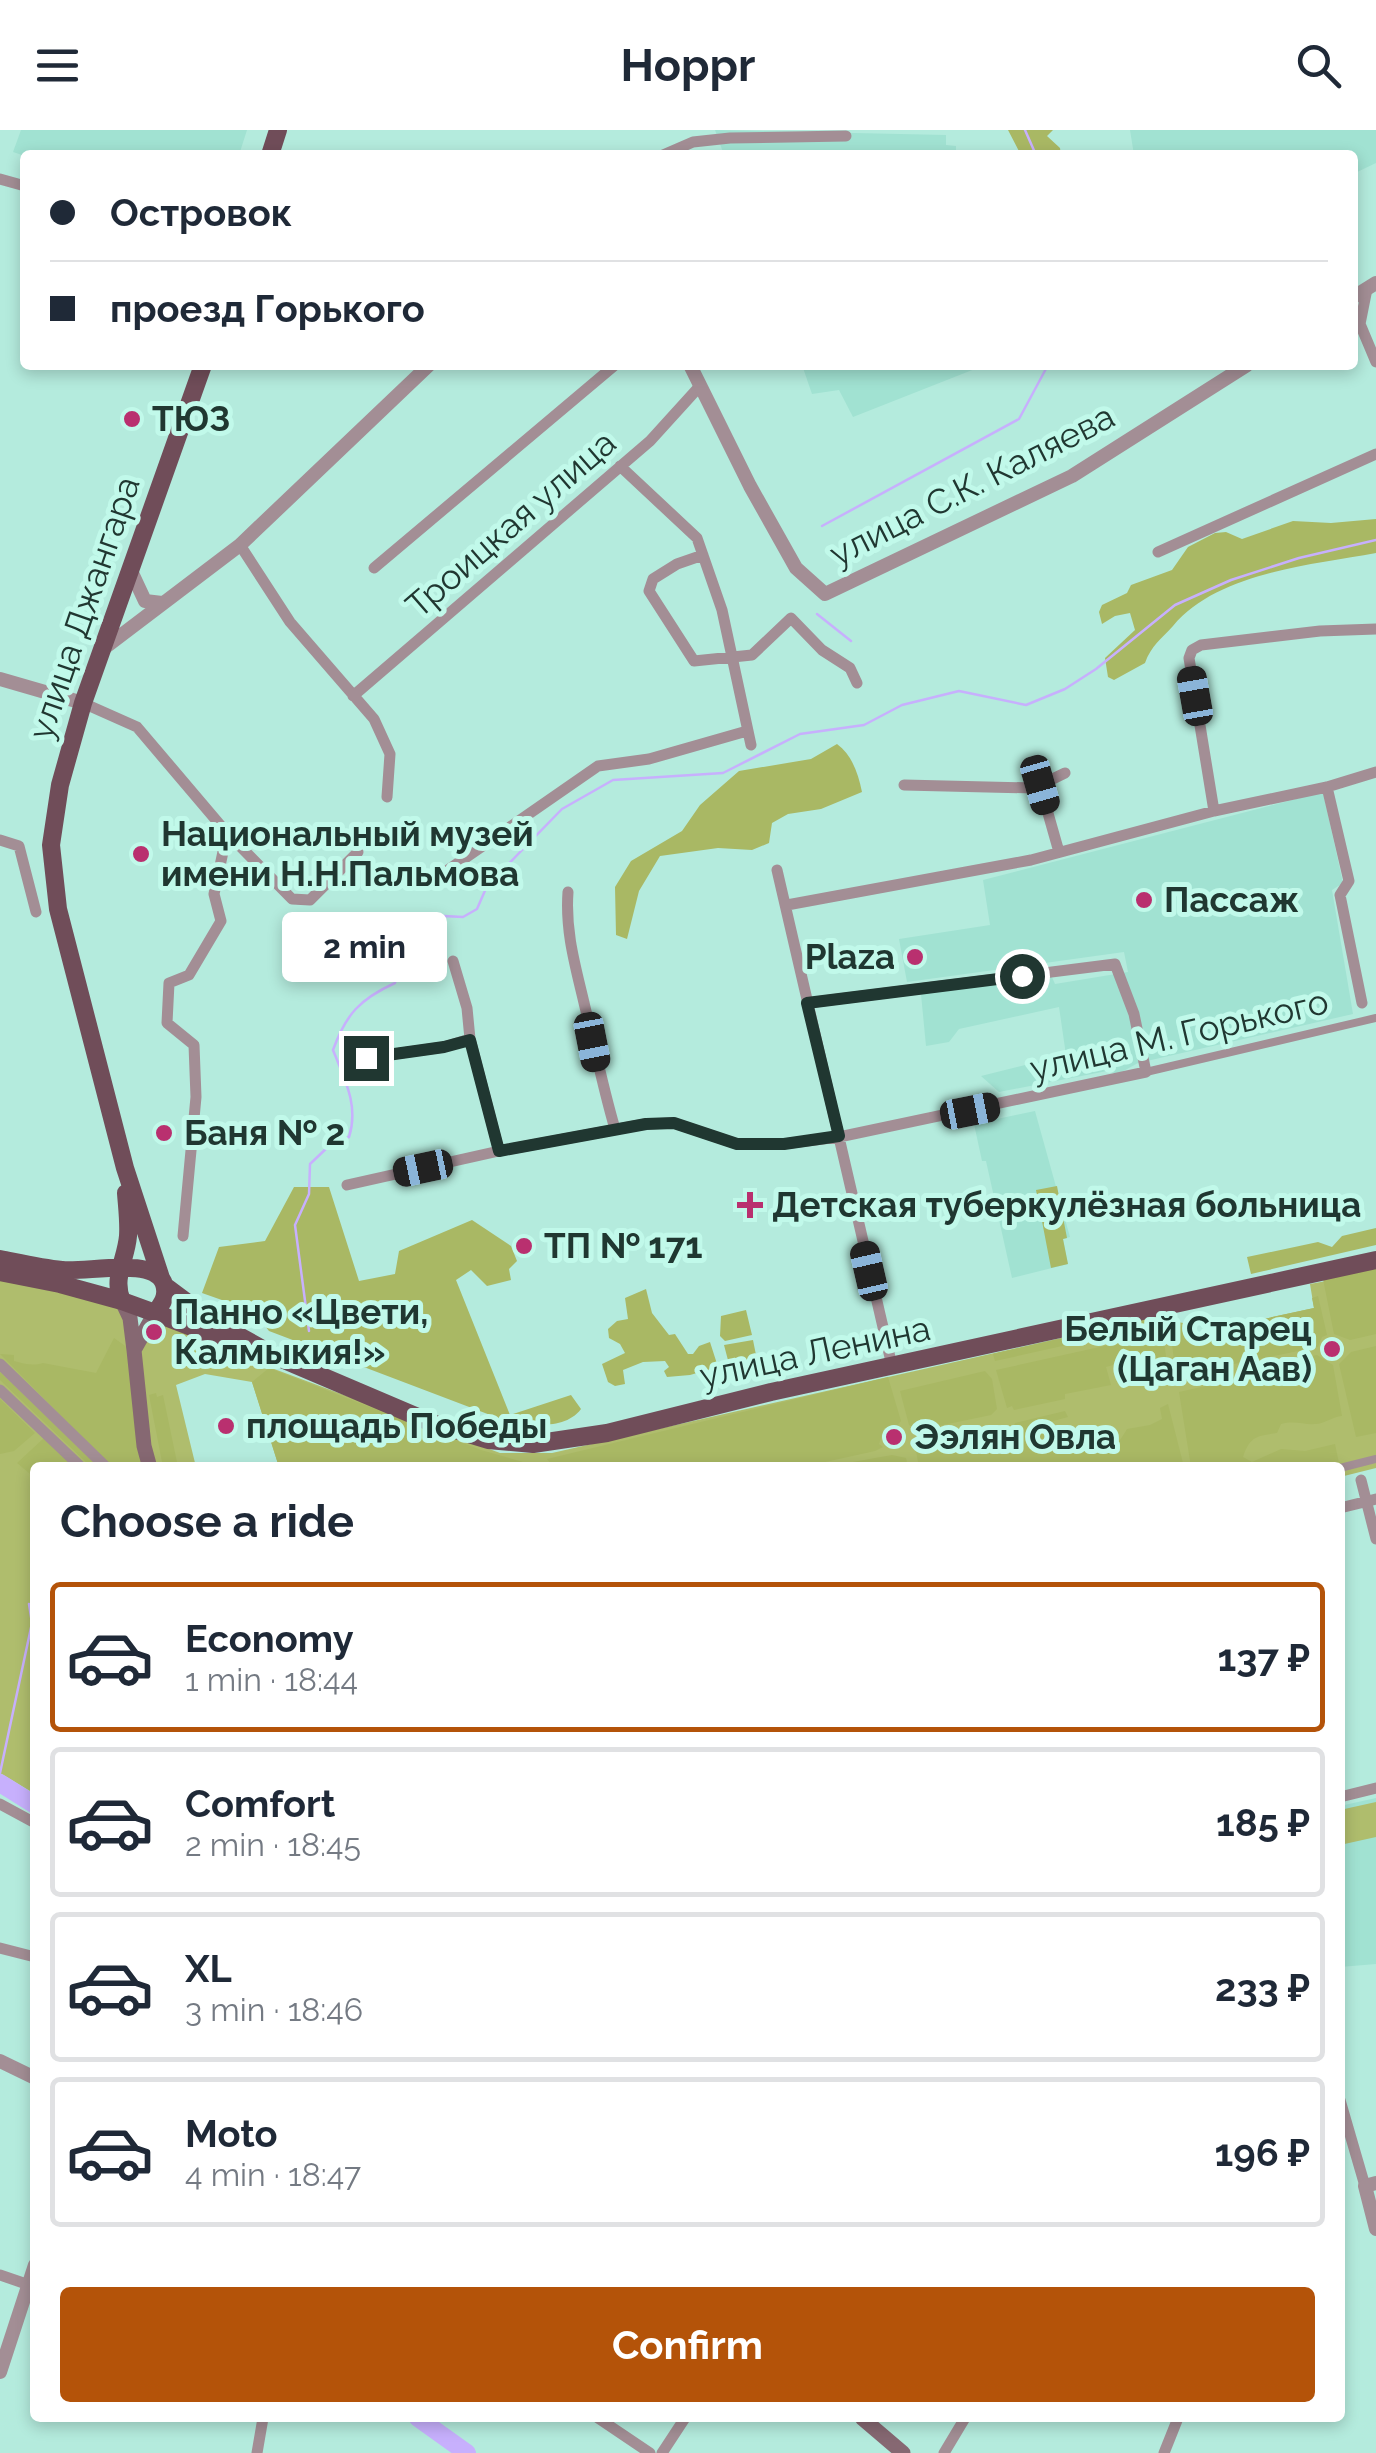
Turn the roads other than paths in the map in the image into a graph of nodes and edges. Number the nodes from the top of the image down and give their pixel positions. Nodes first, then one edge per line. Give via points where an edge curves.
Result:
1 (846, 136) dead end
2 (674, 150) edge
3 (1371, 286) edge
4 (1376, 362) edge
5 (201, 370) edge
6 (424, 370) edge
7 (609, 370) edge
8 (692, 370) edge
9 (1239, 370) edge
10 (699, 387) junction
11 (1376, 454) edge
12 (620, 466) junction
13 (240, 545) junction
14 (1158, 552) dead end
15 (703, 556) junction
16 (374, 568) dead end
17 (131, 571) junction
18 (145, 601) junction
19 (162, 603) junction
20 (118, 605) junction
21 (1376, 629) edge
22 (103, 649) junction
23 (732, 658) junction
24 (0, 679) edge
25 (857, 683) dead end
26 (353, 696) junction
27 (82, 703) junction
28 (747, 731) junction
29 (751, 744) dead end
30 (1376, 772) edge
31 (1065, 773) dead end
32 (904, 785) dead end
33 (1040, 785) junction
34 (1327, 787) junction
35 (388, 797) dead end
36 (1214, 811) junction
37 (227, 833) junction
38 (0, 840) edge
39 (358, 852) dead end
40 (1059, 852) junction
41 (778, 870) dead end
42 (432, 882) dead end
43 (568, 892) dead end
44 (787, 905) junction
45 (36, 912) dead end
46 (453, 961) dead end
47 (807, 1003) junction
48 (1362, 1003) dead end
49 (1376, 1018) edge
50 (470, 1040) junction
51 (366, 1058) dead end
52 (1146, 1072) junction
53 (615, 1128) junction
54 (839, 1136) junction
55 (499, 1151) junction
56 (125, 1168) junction
57 (347, 1185) dead end
58 (183, 1236) dead end
59 (0, 1259) edge
60 (1376, 1260) edge
61 (120, 1270) junction
62 (0, 1272) edge
63 (163, 1282) junction
64 (122, 1302) junction
65 (155, 1312) junction
66 (134, 1350) junction
67 (277, 1357) junction
68 (0, 1364) edge
69 (892, 1366) junction
70 (0, 1390) edge
71 (1376, 1459) edge
72 (76, 1462) edge
73 (101, 1462) edge
74 (148, 1462) edge
75 (1345, 1467) edge
76 (1361, 1480) dead end
77 (1371, 1500) edge
78 (1345, 1507) edge
79 (1376, 1539) edge
80 (1376, 1788) edge
81 (1345, 1796) edge
82 (0, 1804) edge
83 (30, 1820) edge
84 (0, 1948) edge
85 (30, 1957) edge
86 (0, 2061) edge
87 (30, 2076) edge
88 (1345, 2114) edge
89 (1370, 2185) edge
90 (1376, 2229) edge
91 (0, 2275) edge
92 (30, 2284) edge
93 (30, 2290) edge
94 (0, 2372) edge
95 (262, 2422) edge
96 (604, 2422) edge
97 (682, 2422) edge
98 (867, 2422) edge
99 (963, 2422) edge
100 (1176, 2422) edge
101 (257, 2453) edge
102 (650, 2453) edge
103 (662, 2453) edge
104 (902, 2453) edge
105 (944, 2453) edge
106 (1164, 2453) edge

1 - 2 street via 730,138
3 - 4 street via 1360,324
5 - 17 main road, улица Джангара
6 - 13 street
7 - 16 street
8 - 10 street
9 - 10 street, улица С.К. Каляева via 1072,476 825,594 796,568
10 - 12 street, Троицкая улица
11 - 14 street
12 - 15 street via 697,538
12 - 26 street, Троицкая улица
13 - 19 street
13 - 26 street via 290,622
15 - 23 street
15 - 23 street via 654,578 650,591 694,661
17 - 18 street
17 - 20 main road, улица Джангара
18 - 19 street
18 - 20 street
19 - 22 street
20 - 22 main road, улица Джангара
21 - 36 street via 1192,650 1188,658
22 - 27 main road, улица Джангара
23 - 25 street via 752,655 791,618 850,668
23 - 28 street
24 - 27 street
26 - 35 street via 374,719 390,754
27 - 37 street via 138,727
27 - 56 main road, улица Джангара via 54,816 52,876
28 - 29 street
28 - 42 street via 598,766
30 - 34 street
31 - 33 street
32 - 33 street
33 - 40 street
34 - 36 street
34 - 48 street via 1349,881 1340,896
36 - 40 street
37 - 39 street via 292,898 310,900
37 - 58 street via 214,894 221,921 189,975 169,984 167,1023 194,1045
38 - 45 street via 19,846
40 - 44 street
41 - 44 street
43 - 53 street via 570,945
44 - 47 street
46 - 50 street
47 - 52 street via 1115,964
47 - 54 street
49 - 52 street, улица М. Горького
50 - 51 street
50 - 55 street
52 - 54 street, улица М. Горького
53 - 54 street, улица М. Горького via 674,1123 737,1144
53 - 55 street, улица М. Горького
54 - 69 street
55 - 57 street, улица М. Горького
56 - 61 main road, улица Джангара via 128,1234
56 - 63 main road, улица Джангара
59 - 61 main road via 62,1270
60 - 69 main road, улица Ленина
61 - 63 main road via 137,1267
61 - 64 main road
62 - 64 main road
63 - 65 main road via 164,1300
63 - 67 main road, улица Ленина via 212,1321
64 - 65 main road
64 - 66 main road
65 - 66 main road
65 - 67 main road, улица Ленина
66 - 74 main road
67 - 69 main road, улица Ленина via 432,1423 488,1440 533,1444
68 - 73 street
70 - 72 street
71 - 75 street
76 - 77 street
77 - 78 street
77 - 79 street
80 - 81 street
82 - 83 street
84 - 85 street
86 - 87 street
88 - 89 street
89 - 90 street
91 - 92 street
93 - 94 street
95 - 101 street
96 - 102 street
97 - 103 street
98 - 104 main road
99 - 105 street
100 - 106 street

